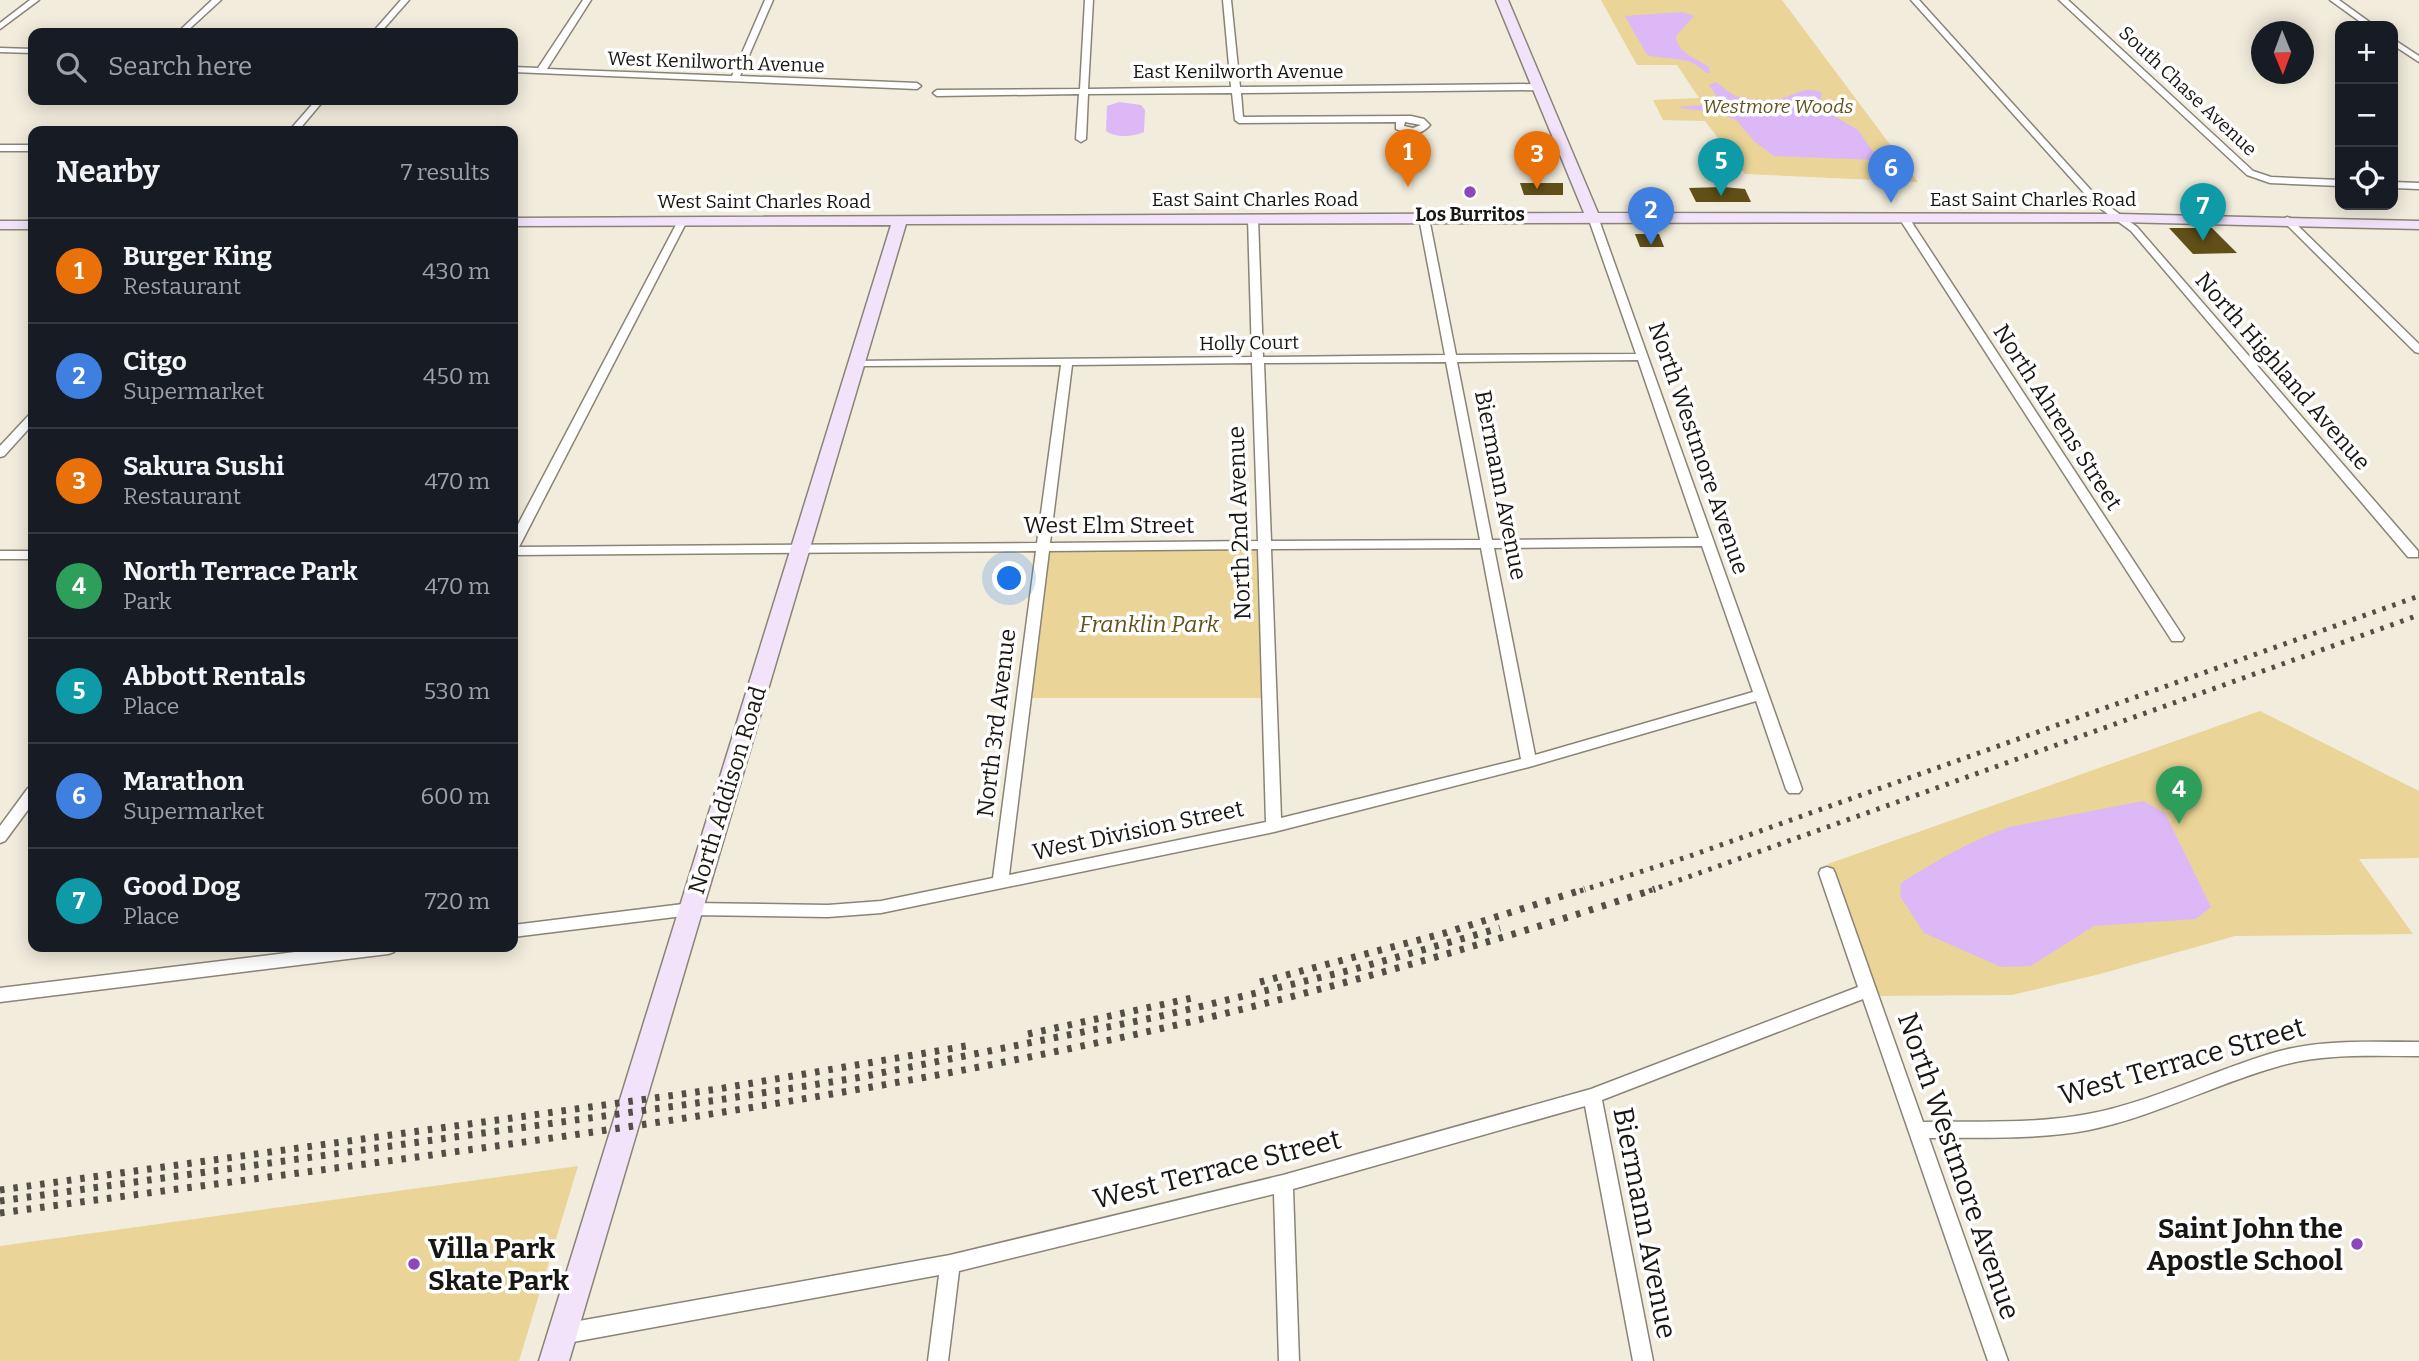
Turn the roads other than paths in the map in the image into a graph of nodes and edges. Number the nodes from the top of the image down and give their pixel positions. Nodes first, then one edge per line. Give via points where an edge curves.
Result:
1 (35, 0) edge
2 (217, 0) edge
3 (405, 0) edge
4 (587, 0) edge
5 (769, 0) edge
6 (1089, 0) edge
7 (1227, 0) edge
8 (1502, 0) edge
9 (1915, 0) edge
10 (2063, 0) edge
11 (2334, 0) edge
12 (2364, 21) edge
13 (0, 27) edge
14 (186, 28) edge
15 (380, 28) edge
16 (2398, 45) edge
17 (0, 50) edge
18 (28, 51) edge
19 (2419, 60) edge
20 (518, 70) edge
21 (541, 71) junction
22 (735, 79) junction
23 (917, 86) dead end
24 (1538, 87) junction
25 (1237, 89) junction
26 (1084, 90) junction
27 (937, 93) dead end
28 (316, 105) edge
29 (1401, 120) dead end
30 (297, 126) edge
31 (1081, 139) dead end
32 (0, 148) edge
33 (28, 148) edge
34 (2335, 183) edge
35 (2398, 185) edge
36 (2419, 186) edge
37 (1593, 217) junction
38 (1254, 218) junction
39 (1424, 218) junction
40 (1904, 218) junction
41 (2119, 218) junction
42 (900, 220) junction
43 (1016, 220) joint
44 (2287, 220) junction
45 (682, 221) junction
46 (518, 222) edge
47 (0, 225) edge
48 (28, 225) edge
49 (2419, 225) edge
50 (2419, 350) edge
51 (1641, 357) junction
52 (1451, 358) junction
53 (1258, 360) junction
54 (1067, 362) junction
55 (856, 363) junction
56 (28, 423) edge
57 (0, 453) edge
58 (518, 536) edge
59 (1706, 542) junction
60 (1487, 543) junction
61 (1265, 545) junction
62 (1043, 546) junction
63 (799, 548) junction
64 (518, 551) edge
65 (2413, 554) dead end
66 (0, 555) edge
67 (28, 555) edge
68 (2176, 638) dead end
69 (1760, 695) junction
70 (1529, 762) junction
71 (1794, 789) dead end
72 (28, 799) edge
73 (1274, 826) junction
74 (0, 837) edge
75 (1827, 873) dead end
76 (1000, 883) junction
77 (691, 909) junction
78 (518, 930) edge
79 (302, 953) edge
80 (1868, 990) junction
81 (0, 995) edge
82 (2419, 1049) edge
83 (1592, 1096) junction
84 (1917, 1130) junction
85 (1283, 1183) junction
86 (950, 1264) junction
87 (558, 1347) edge
88 (938, 1361) edge
89 (1289, 1361) edge
90 (1643, 1361) edge
91 (1998, 1361) edge

1 - 13 street
2 - 14 street
3 - 15 street
4 - 21 street
5 - 22 street
6 - 26 street
7 - 25 street
8 - 24 main road
9 - 41 street, North Highland Avenue via 2096,201
10 - 34 street, South Chase Avenue via 2246,170 2259,178
11 - 12 street
16 - 19 street
17 - 18 street
20 - 21 street, West Kenilworth Avenue
21 - 22 street, West Kenilworth Avenue
22 - 23 street, West Kenilworth Avenue
24 - 25 street, East Kenilworth Avenue
24 - 37 main road
25 - 26 street, East Kenilworth Avenue
25 - 29 street via 1239,120
26 - 27 street, East Kenilworth Avenue
26 - 31 street
28 - 30 street
32 - 33 street
35 - 36 street
37 - 39 main road, East Saint Charles Road
37 - 40 main road, East Saint Charles Road
37 - 51 street, North Westmore Avenue
38 - 39 main road, East Saint Charles Road
38 - 43 main road, East Saint Charles Road
38 - 53 street, North 2nd Avenue
39 - 52 street, Biermann Avenue
40 - 41 main road, East Saint Charles Road
40 - 68 street, North Ahrens Street
41 - 44 main road, East Saint Charles Road
41 - 65 street, North Highland Avenue via 2134,229
42 - 43 main road, West Saint Charles Road
42 - 45 main road, West Saint Charles Road
42 - 55 main road, North Addison Road
44 - 49 main road, East Saint Charles Road
44 - 50 street
45 - 46 main road, West Saint Charles Road
45 - 58 street
47 - 48 main road
51 - 52 street, Holly Court
51 - 59 street, North Westmore Avenue
52 - 53 street, Holly Court
52 - 60 street, Biermann Avenue
53 - 54 street, Holly Court
53 - 61 street, North 2nd Avenue
54 - 55 street, Holly Court
54 - 62 street, North 3rd Avenue
55 - 63 main road, North Addison Road
56 - 57 street
59 - 60 street, West Elm Street
59 - 69 street, North Westmore Avenue
60 - 61 street, West Elm Street
60 - 70 street, Biermann Avenue
61 - 62 street, West Elm Street
61 - 73 street, North 2nd Avenue
62 - 63 street, West Elm Street
62 - 76 street, North 3rd Avenue
63 - 64 street, West Elm Street
63 - 77 main road, North Addison Road
66 - 67 street
69 - 70 street, West Division Street
69 - 71 street, North Westmore Avenue
70 - 73 street, West Division Street
72 - 74 street
73 - 76 street, West Division Street
75 - 80 street, North Westmore Avenue
76 - 77 street, West Division Street via 881,907
77 - 78 street, West Division Street
77 - 87 main road, North Addison Road
79 - 81 street
80 - 83 street, West Terrace Street
80 - 84 street, North Westmore Avenue
82 - 84 street, West Terrace Street via 2304,1053 2089,1122
83 - 85 street, West Terrace Street
83 - 90 street, Biermann Avenue
84 - 91 street, North Westmore Avenue
85 - 86 street, West Terrace Street
85 - 89 street
86 - 87 street, West Terrace Street
86 - 88 street

